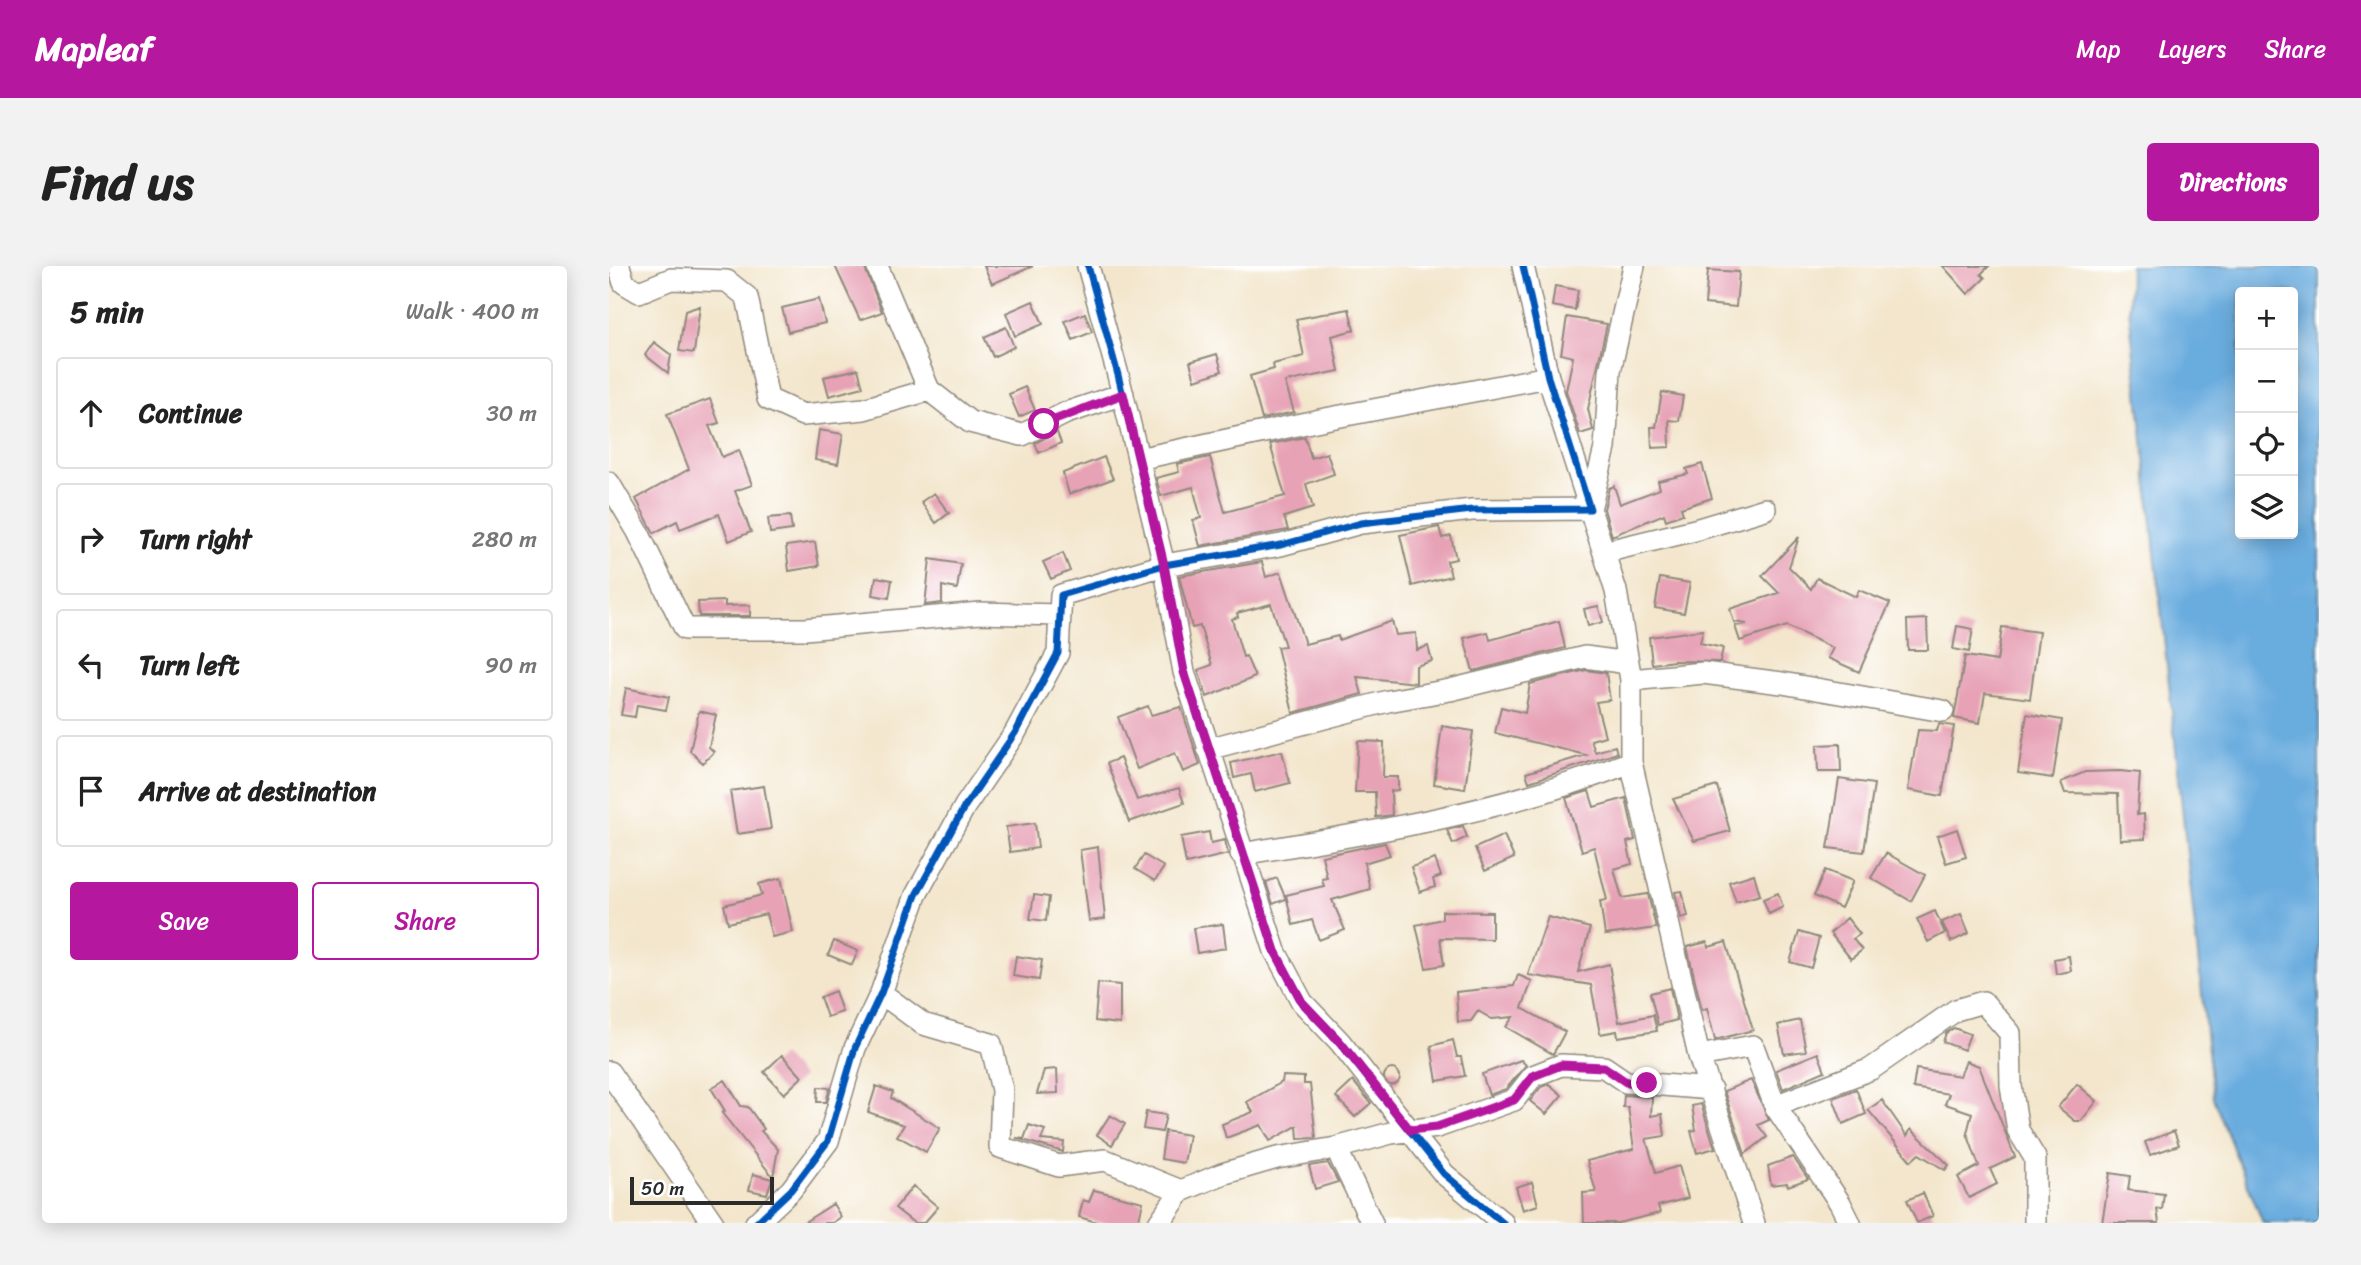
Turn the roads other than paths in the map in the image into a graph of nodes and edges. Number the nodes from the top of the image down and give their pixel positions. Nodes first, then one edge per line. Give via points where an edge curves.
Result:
1 (619, 266) edge
2 (877, 266) edge
3 (1088, 266) edge
4 (1523, 266) edge
5 (1634, 266) edge
6 (1548, 377) junction
7 (929, 390) junction
8 (1123, 394) junction
9 (1138, 459) junction
10 (609, 483) edge
11 (1590, 509) junction
12 (1765, 509) dead end
13 (1604, 552) junction
14 (1164, 565) junction
15 (1060, 615) junction
16 (1629, 671) junction
17 (1943, 711) dead end
18 (1208, 749) junction
19 (1631, 762) junction
20 (1241, 854) junction
21 (881, 993) junction
22 (1699, 1056) junction
23 (609, 1072) edge
24 (1711, 1089) junction
25 (1775, 1106) junction
26 (1410, 1130) junction
27 (1336, 1149) junction
28 (1181, 1191) junction
29 (713, 1223) edge
30 (756, 1223) edge
31 (1159, 1223) edge
32 (1372, 1223) edge
33 (1503, 1223) edge
34 (1754, 1223) edge
35 (1850, 1223) edge
36 (2035, 1223) edge

1 - 7 street via 624,283 639,292 671,279 727,281 747,297 768,399 803,415 865,409
2 - 7 street
3 - 8 street
4 - 6 street
5 - 11 street via 1610,371 1605,448
6 - 9 street
6 - 11 street
7 - 8 street via 970,422 1022,435 1066,413
8 - 9 street
9 - 14 street
10 - 15 street via 685,629 805,629 980,613
11 - 13 street
11 - 14 street via 1472,510 1361,523 1282,545
12 - 13 street
13 - 16 street via 1616,591
14 - 15 street via 1061,595
14 - 18 street via 1184,672
15 - 21 street via 1058,653 916,895
16 - 17 street via 1703,673 1782,683
16 - 18 street via 1585,657 1388,701
16 - 19 street
18 - 20 street
19 - 20 street via 1578,782 1404,826
19 - 22 street
20 - 26 street via 1275,951 1302,1002
21 - 28 street via 923,1024 991,1044 1002,1090 1000,1147 1059,1166 1105,1160
21 - 30 street via 855,1048 828,1141 791,1190
22 - 24 street
22 - 25 street via 1753,1046
23 - 29 street
24 - 26 street via 1626,1082 1604,1067 1561,1065 1533,1076 1514,1100 1437,1127
24 - 34 street
25 - 35 street
25 - 36 street via 1871,1069 1956,1010 1983,1002 2010,1033 2018,1130 2035,1158
26 - 27 street
26 - 33 street via 1444,1174
27 - 28 street via 1277,1158
27 - 32 street
28 - 31 street

